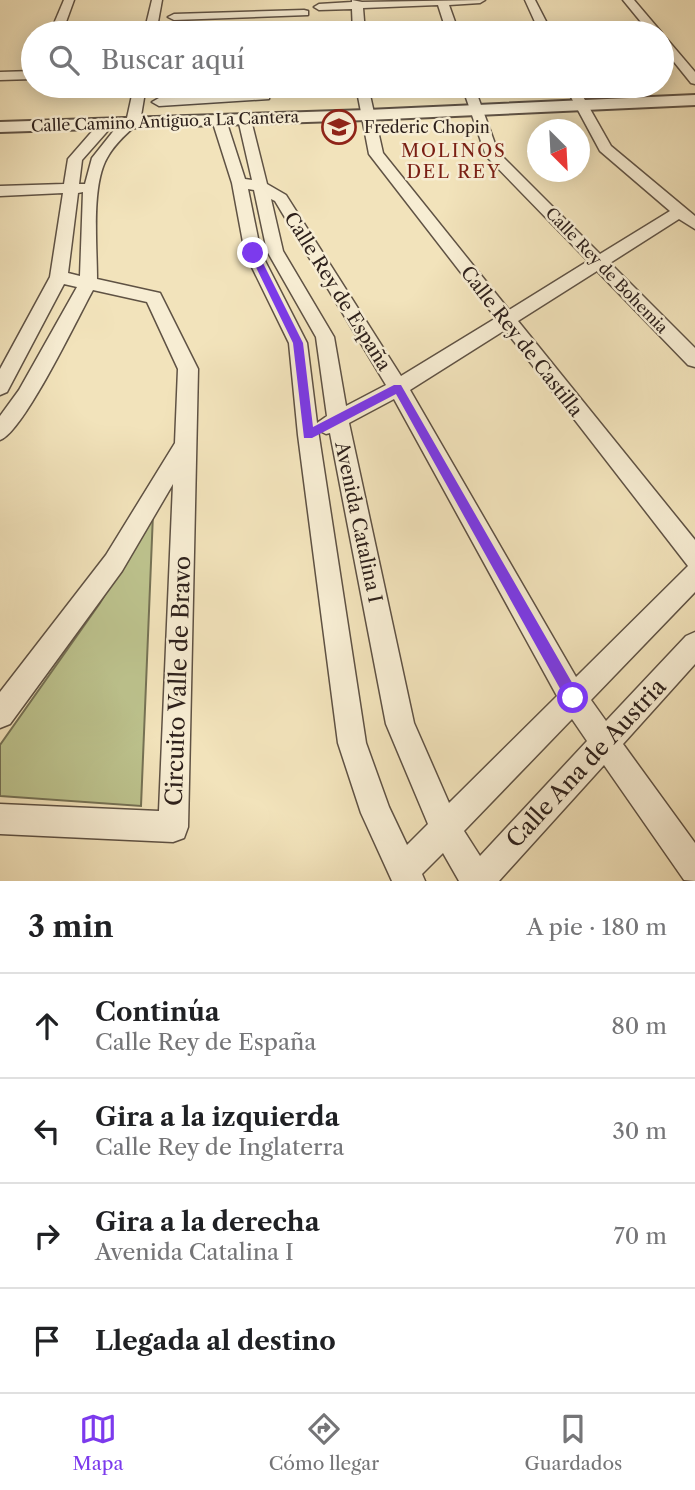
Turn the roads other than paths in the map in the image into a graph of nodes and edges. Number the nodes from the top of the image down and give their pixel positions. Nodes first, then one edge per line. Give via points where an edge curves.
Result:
1 (69, 0) edge
2 (157, 0) edge
3 (480, 0) edge
4 (530, 0) edge
5 (628, 0) edge
6 (442, 1) edge
7 (358, 2) edge
8 (319, 7) dead end
9 (304, 13) dead end
10 (61, 21) edge
11 (153, 21) edge
12 (173, 21) edge
13 (359, 21) edge
14 (449, 21) edge
15 (540, 21) edge
16 (646, 21) edge
17 (674, 55) edge
18 (21, 75) edge
19 (0, 76) edge
20 (695, 80) edge
21 (137, 98) edge
22 (160, 98) edge
23 (229, 98) edge
24 (364, 98) edge
25 (472, 98) edge
26 (577, 98) edge
27 (695, 100) edge
28 (159, 102) junction
29 (581, 105) junction
30 (475, 110) junction
31 (367, 115) junction
32 (245, 119) junction
33 (219, 120) junction
34 (156, 121) junction
35 (107, 122) junction
36 (130, 122) junction
37 (0, 127) edge
38 (249, 184) junction
39 (91, 188) junction
40 (69, 189) junction
41 (0, 191) edge
42 (688, 217) edge
43 (599, 261) junction
44 (59, 277) junction
45 (88, 283) junction
46 (506, 321) junction
47 (695, 360) edge
48 (0, 387) edge
49 (398, 388) junction
50 (338, 420) junction
51 (0, 432) edge
52 (308, 435) junction
53 (185, 445) junction
54 (695, 558) edge
55 (695, 575) edge
56 (695, 645) edge
57 (573, 698) junction
58 (0, 714) edge
59 (604, 744) junction
60 (0, 819) edge
61 (445, 828) junction
62 (695, 869) edge
63 (406, 876) edge
64 (477, 881) edge

1 - 10 street
2 - 11 street
3 - 6 street
4 - 15 street
5 - 16 street
6 - 7 street
6 - 14 street
7 - 8 street
7 - 13 street
9 - 12 street via 174,13
17 - 20 street
18 - 19 street
21 - 36 street
22 - 28 street
23 - 28 street
24 - 31 street, Calle Rey de Castilla
25 - 30 street, Calle Rey de Bohemia
26 - 29 street
27 - 29 street, Calle Camino Antiguo a La Cantera
28 - 34 street
29 - 30 street, Calle Camino Antiguo a La Cantera
29 - 42 street via 605,148
30 - 31 street, Calle Camino Antiguo a La Cantera
30 - 43 street, Calle Rey de Bohemia via 491,153
31 - 32 street, Calle Camino Antiguo a La Cantera
31 - 46 street, Calle Rey de Castilla via 376,153
32 - 33 street, Calle Camino Antiguo a La Cantera
32 - 38 street, Avenida Catalina I
33 - 34 street, Calle Camino Antiguo a La Cantera
33 - 38 street, Avenida Catalina I
34 - 36 street, Calle Camino Antiguo a La Cantera
35 - 36 street, Calle Camino Antiguo a La Cantera
35 - 37 street, Calle Camino Antiguo a La Cantera
35 - 40 street via 75,159
36 - 39 street via 99,158
38 - 49 street, Calle Rey de España via 281,198
38 - 50 street, Avenida Catalina I via 275,251 325,337
38 - 52 street, Avenida Catalina I via 253,253 298,343
39 - 40 street
39 - 45 street
40 - 41 street
40 - 44 street
42 - 43 street
43 - 46 street
43 - 47 street, Calle Rey de Bohemia
44 - 45 street, Circuito Valle de Bravo
44 - 48 street
45 - 51 street via 26,395
45 - 53 street, Circuito Valle de Bravo via 154,297 188,369
46 - 49 street
46 - 54 street, Calle Rey de Castilla
49 - 50 street
49 - 57 street, Calle Rey de España
50 - 52 street
50 - 61 street, Avenida Catalina I via 400,724
52 - 63 street, Avenida Catalina I via 352,743 376,813
53 - 58 street, Circuito Valle de Bravo via 114,563
53 - 60 street, Circuito Valle de Bravo via 173,827
55 - 57 street
56 - 59 street, Calle Ana de Austria
57 - 59 street, Calle Rey de España
57 - 61 street
59 - 62 street, Calle Rey de España
59 - 64 street, Calle Ana de Austria
61 - 63 street
61 - 64 street, Avenida Catalina I

